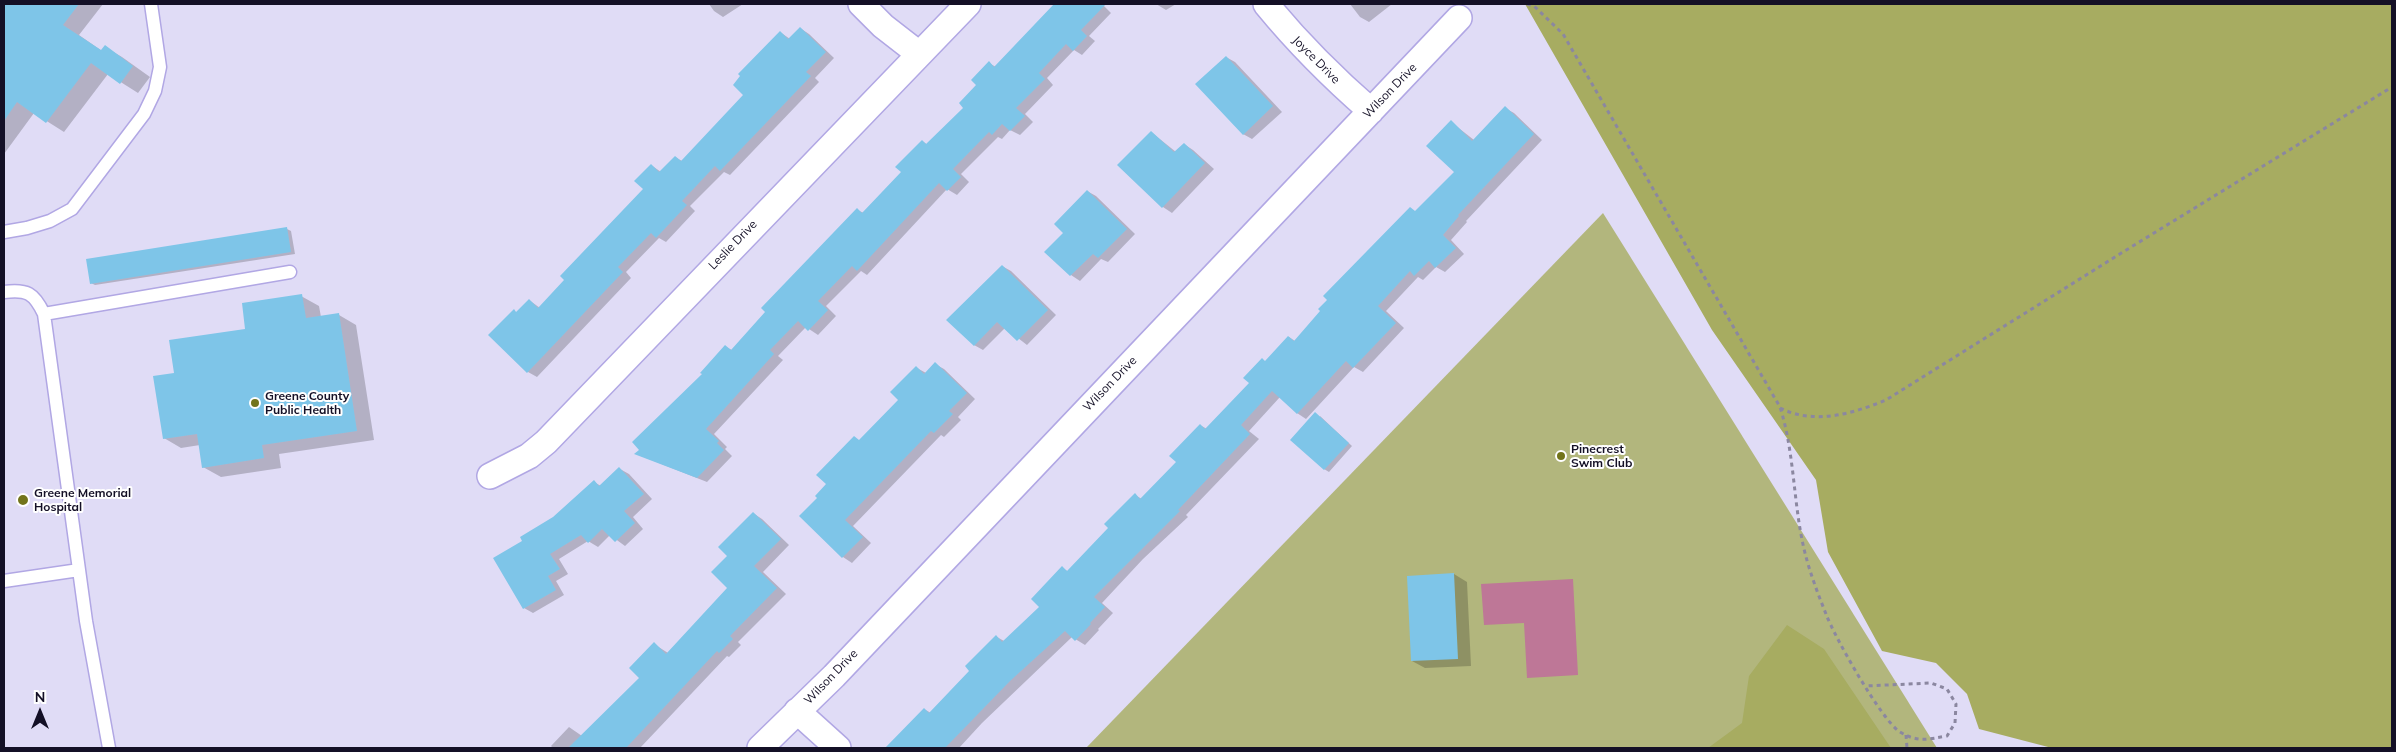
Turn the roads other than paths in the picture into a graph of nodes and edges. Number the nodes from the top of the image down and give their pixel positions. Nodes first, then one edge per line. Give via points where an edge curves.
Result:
1 (151, 4) edge
2 (861, 4) edge
3 (968, 4) edge
4 (1266, 4) edge
5 (1459, 18) dead end
6 (919, 54) junction
7 (1371, 111) junction
8 (4, 232) edge
9 (290, 272) dead end
10 (4, 292) edge
11 (44, 314) junction
12 (490, 476) dead end
13 (79, 570) junction
14 (4, 581) edge
15 (797, 711) junction
16 (109, 748) edge
17 (760, 748) edge
18 (838, 748) edge

1 - 8 lane via 160,67 155,91 144,114 72,209 50,221
2 - 6 street
3 - 6 street, Leslie Drive
4 - 7 street, Joyce Drive via 1316,61
5 - 7 street, Wilson Drive
6 - 12 street, Leslie Drive via 546,442 529,456
7 - 15 street, Wilson Drive
9 - 11 lane
10 - 11 lane via 20,290 37,298
11 - 13 lane
13 - 14 lane
13 - 16 lane
15 - 17 street, Wilson Drive
15 - 18 street

